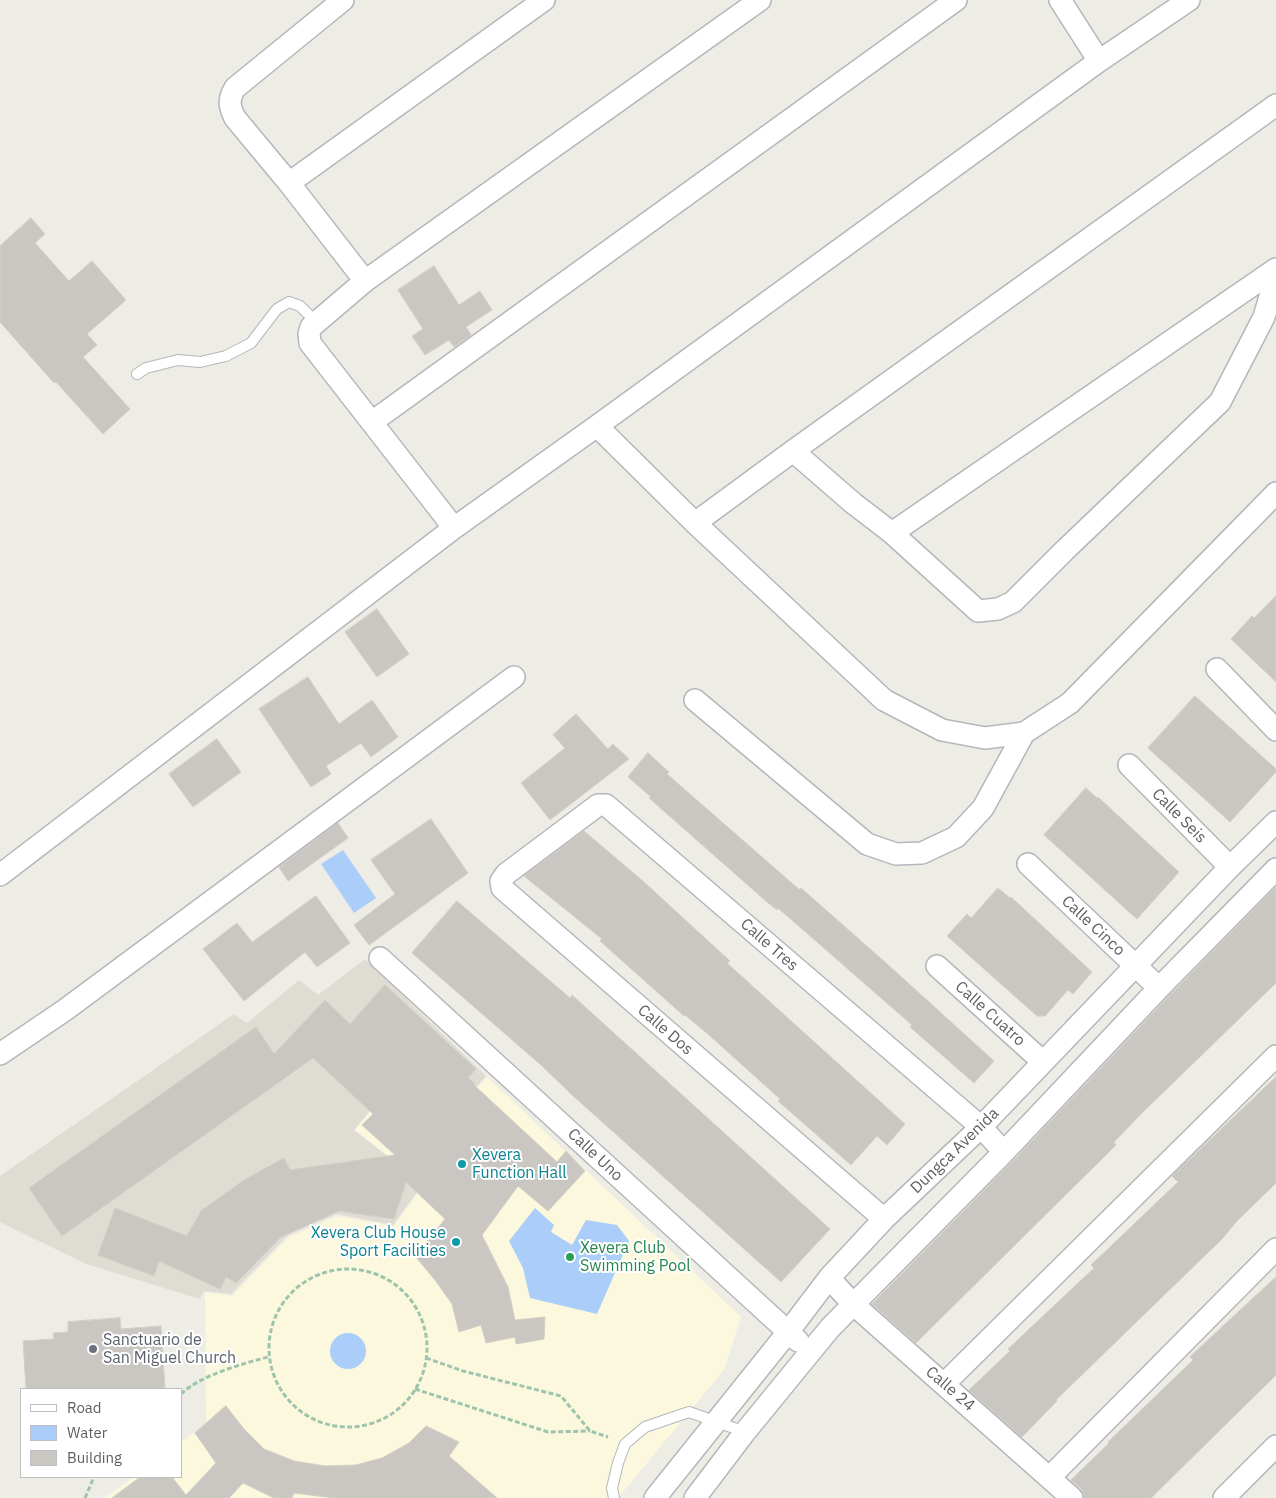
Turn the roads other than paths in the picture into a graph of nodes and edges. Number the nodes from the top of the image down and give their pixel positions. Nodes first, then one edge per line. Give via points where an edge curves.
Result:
1 (343, 0) edge
2 (544, 0) edge
3 (760, 0) edge
4 (956, 0) edge
5 (1060, 0) edge
6 (1189, 0) edge
7 (1099, 60) junction
8 (1276, 105) edge
9 (289, 183) junction
10 (1276, 269) edge
11 (1276, 276) edge
12 (365, 281) junction
13 (316, 322) junction
14 (137, 374) dead end
15 (372, 422) junction
16 (597, 426) junction
17 (793, 451) junction
18 (1276, 493) edge
19 (695, 523) junction
20 (454, 528) junction
21 (892, 533) junction
22 (1216, 669) dead end
23 (514, 677) dead end
24 (695, 700) dead end
25 (1276, 730) edge
26 (1024, 733) junction
27 (1129, 765) dead end
28 (1276, 822) edge
29 (552, 840) joint
30 (1028, 864) dead end
31 (1230, 867) junction
32 (1276, 869) edge
33 (0, 874) edge
34 (380, 958) dead end
35 (937, 966) dead end
36 (1136, 966) junction
37 (1160, 988) junction
38 (0, 1054) edge
39 (1276, 1056) edge
40 (1043, 1062) junction
41 (981, 1127) junction
42 (1004, 1152) junction
43 (884, 1219) junction
44 (1276, 1249) edge
45 (829, 1278) junction
46 (853, 1304) junction
47 (788, 1332) junction
48 (810, 1352) junction
49 (944, 1384) junction
50 (717, 1422) junction
51 (745, 1432) junction
52 (1276, 1446) edge
53 (1050, 1478) junction
54 (614, 1498) edge
55 (654, 1498) edge
56 (695, 1498) edge
57 (1072, 1498) edge
58 (1224, 1498) edge

1 - 9 street via 235,88 230,96 230,108 235,118
2 - 9 street
3 - 12 street
4 - 15 street
5 - 7 street
6 - 7 street
7 - 16 street
8 - 17 street
9 - 12 street
10 - 21 street
11 - 21 street via 1264,317 1220,402 1013,602 998,609 978,611
12 - 13 street
13 - 14 lane via 300,306 289,302 277,309 251,343 226,356 200,362 178,360 146,368
13 - 15 street via 309,334 310,343
15 - 20 street
16 - 19 street
16 - 20 street
17 - 19 street
17 - 21 street
18 - 26 street via 1070,703
19 - 26 street via 884,700 942,730 984,738
20 - 33 street
22 - 25 street
23 - 38 street via 73,1004
24 - 26 street via 867,844 896,854 922,853 956,837 983,808
27 - 31 street, Calle Seis
28 - 31 street, Dungca Avenida
29 - 41 street, Calle Tres via 598,805 606,805
29 - 43 street, Calle Dos via 506,874 501,881 502,888
30 - 36 street, Calle Cinco
31 - 36 street, Dungca Avenida
32 - 37 street, Dungca Avenida
34 - 47 street, Calle Uno
35 - 40 street, Calle Cuatro
36 - 37 street, Calle Cinco
36 - 40 street, Dungca Avenida
37 - 42 street, Dungca Avenida
39 - 49 street
40 - 41 street, Dungca Avenida
41 - 42 street, Calle Tres
41 - 43 street, Dungca Avenida
42 - 46 street, Dungca Avenida
43 - 45 street, Dungca Avenida
44 - 53 street
45 - 46 street, Calle 24
45 - 47 street, Dungca Avenida
46 - 48 street, Dungca Avenida
46 - 49 street, Calle 24
47 - 48 street, Calle Uno
47 - 50 street, Dungca Avenida
48 - 51 street, Dungca Avenida
49 - 53 street, Calle 24
50 - 51 lane
50 - 54 lane via 688,1412 645,1427 625,1444 612,1488
50 - 55 street, Dungca Avenida
51 - 56 street, Dungca Avenida
52 - 58 street
53 - 57 street, Calle 24

